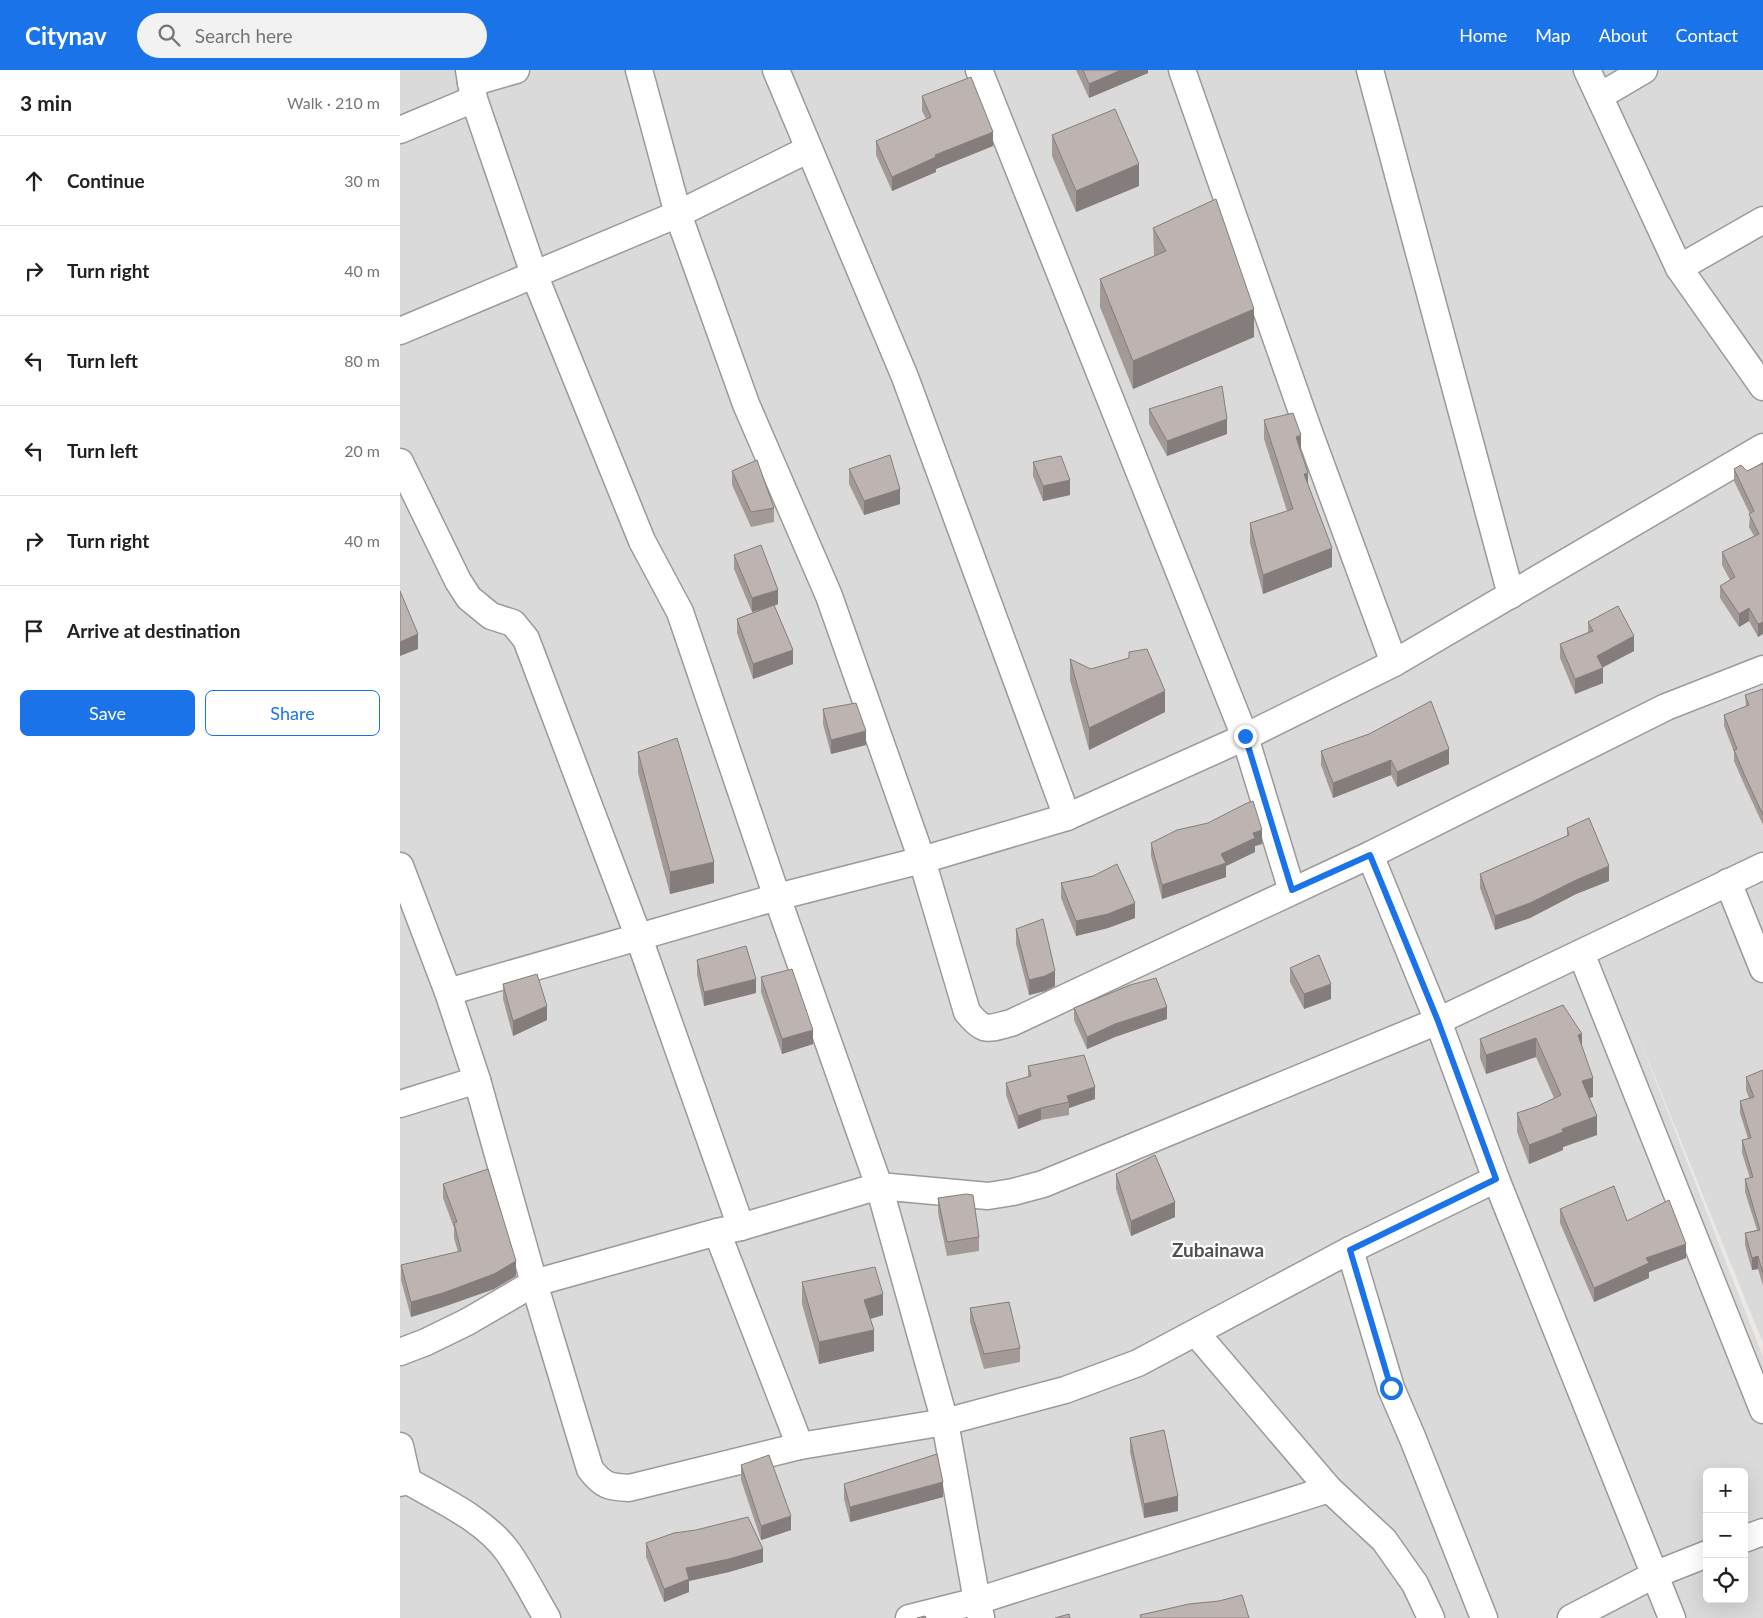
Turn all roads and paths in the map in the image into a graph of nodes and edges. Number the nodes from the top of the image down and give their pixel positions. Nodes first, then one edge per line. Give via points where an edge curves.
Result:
1 (516, 70) edge
2 (639, 70) edge
3 (776, 70) edge
4 (979, 70) edge
5 (1182, 70) edge
6 (1370, 70) edge
7 (1587, 70) edge
8 (1644, 70) edge
9 (471, 84) edge
10 (1600, 96) junction
11 (400, 130) edge
12 (809, 149) junction
13 (678, 214) junction
14 (1763, 220) edge
15 (1679, 268) junction
16 (534, 274) junction
17 (400, 331) edge
18 (1763, 386) edge
19 (1763, 448) edge
20 (400, 463) edge
21 (1511, 595) junction
22 (1394, 663) junction
23 (1763, 669) edge
24 (1245, 736) junction
25 (1067, 817) junction
26 (1370, 855) junction
27 (922, 860) junction
28 (400, 866) edge
29 (1763, 866) edge
30 (1728, 882) junction
31 (1292, 890) junction
32 (777, 897) junction
33 (410, 922) edge
34 (638, 938) junction
35 (1581, 953) junction
36 (1763, 969) edge
37 (448, 992) junction
38 (1438, 1021) junction
39 (477, 1080) junction
40 (400, 1104) edge
41 (1496, 1179) junction
42 (879, 1186) junction
43 (729, 1229) junction
44 (1350, 1250) junction
45 (534, 1283) junction
46 (1196, 1334) junction
47 (400, 1352) edge
48 (1763, 1410) edge
49 (945, 1422) junction
50 (400, 1446) edge
51 (800, 1446) junction
52 (404, 1482) edge
53 (1329, 1489) junction
54 (1763, 1532) edge
55 (1748, 1538) edge
56 (1703, 1556) edge
57 (1654, 1574) junction
58 (979, 1609) edge
59 (547, 1618) edge
60 (909, 1618) edge
61 (1431, 1618) edge
62 (1484, 1618) edge
63 (1571, 1618) edge
64 (1672, 1618) edge

1 - 9 street
2 - 13 street
3 - 12 street
4 - 24 street
5 - 22 street
6 - 21 street
7 - 10 street
8 - 10 street
9 - 11 street
9 - 16 street
10 - 15 street
12 - 13 street
12 - 25 street via 905,377
13 - 16 street
13 - 27 street via 746,404 830,596
14 - 15 street
15 - 18 street
16 - 17 street
16 - 32 street via 642,541 680,612
19 - 21 street
20 - 34 street via 469,598 491,616 513,623 526,639
21 - 22 street
22 - 24 street
23 - 26 street via 1666,707
24 - 25 street
24 - 31 street
25 - 27 street
26 - 31 street
26 - 38 street
27 - 31 street via 967,1012 977,1024 987,1029 1011,1023
27 - 32 street
28 - 33 street
29 - 30 street
30 - 35 street
30 - 36 street
32 - 34 street
32 - 42 street
33 - 37 street
34 - 37 street
34 - 43 street
35 - 38 street
35 - 48 street
37 - 39 street
38 - 41 street
38 - 42 street via 1043,1184 988,1196
39 - 40 street
39 - 45 street
41 - 44 street
41 - 57 street
42 - 43 street
42 - 49 street
43 - 45 street
43 - 51 street
44 - 46 street
44 - 62 street via 1391,1388
45 - 47 street via 468,1322
45 - 51 street via 590,1469 600,1481 610,1487 629,1488
46 - 49 street via 1138,1363 1065,1390
46 - 53 street
49 - 51 street
49 - 58 street
50 - 52 street
52 - 59 street via 466,1514 484,1528 507,1550
53 - 58 street
53 - 61 street via 1384,1540 1415,1584
54 - 55 street
56 - 57 street
57 - 63 street
57 - 64 street
58 - 60 street

